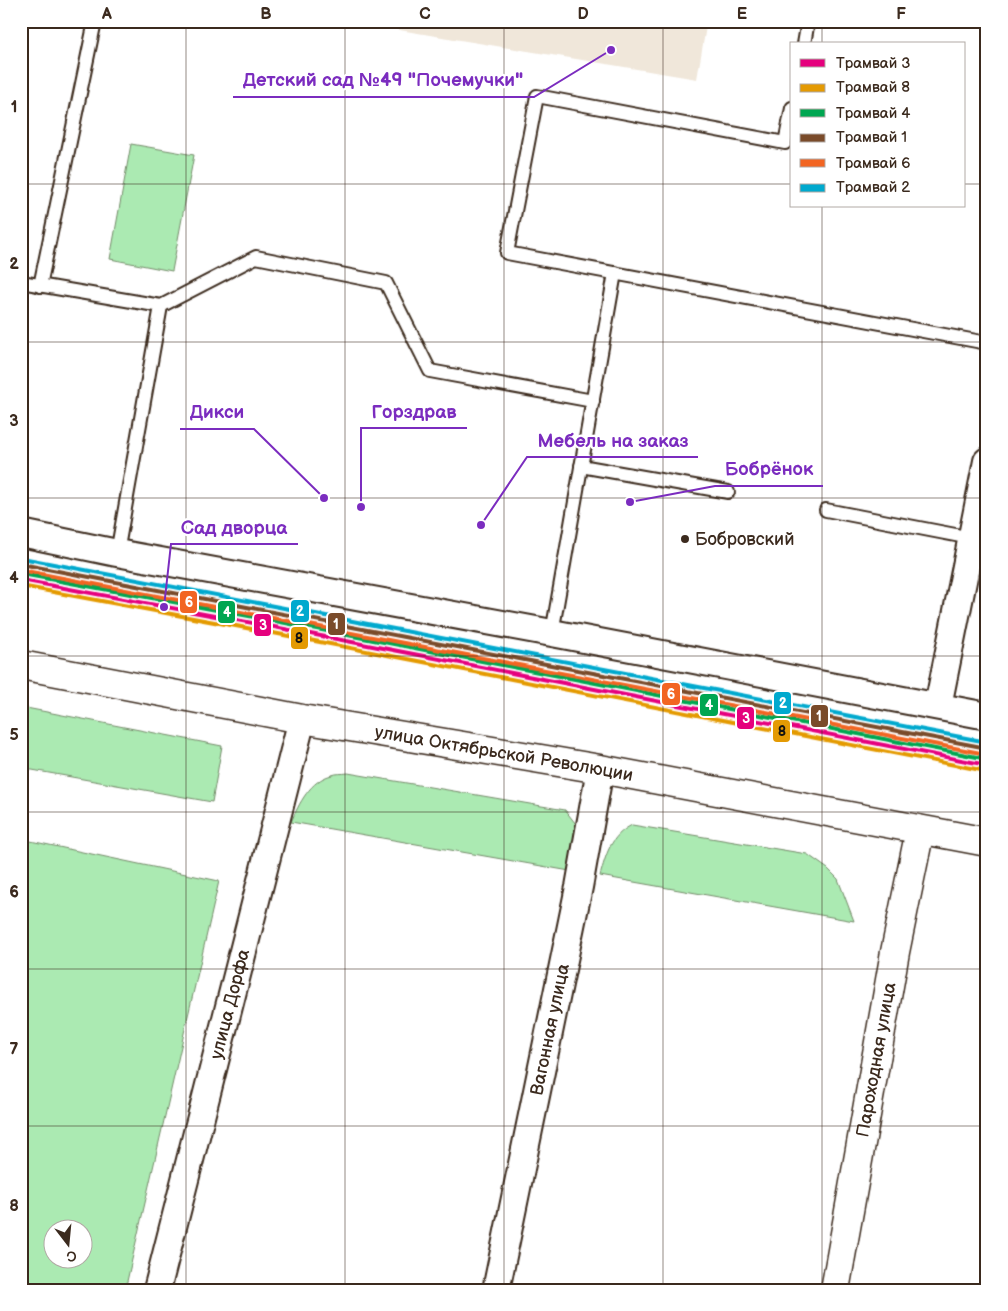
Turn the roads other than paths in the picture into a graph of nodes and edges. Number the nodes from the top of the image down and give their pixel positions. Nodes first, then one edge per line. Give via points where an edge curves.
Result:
1 (95, 21) edge
2 (808, 21) edge
3 (804, 42) edge
4 (790, 118) edge
5 (615, 274) junction
6 (21, 282) edge
7 (40, 286) junction
8 (161, 306) junction
9 (987, 344) edge
10 (593, 401) junction
11 (987, 461) edge
12 (581, 466) junction
13 (728, 492) dead end
14 (826, 510) dead end
15 (21, 533) edge
16 (971, 538) junction
17 (117, 553) junction
18 (552, 633) junction
19 (21, 665) edge
20 (938, 706) junction
21 (987, 716) edge
22 (302, 719) junction
23 (600, 769) junction
24 (920, 830) junction
25 (987, 842) edge
26 (157, 1290) edge
27 (496, 1290) edge
28 (836, 1290) edge

1 - 7 lane
2 - 3 lane
4 - 5 lane via 785,143 537,96 507,253
5 - 9 lane
5 - 10 lane
6 - 7 lane
7 - 8 lane
8 - 10 lane via 256,257 386,283 430,371
8 - 17 lane
10 - 12 lane
11 - 16 street
12 - 13 lane
12 - 18 lane
14 - 16 lane
15 - 17 street
16 - 20 street
17 - 18 street
18 - 20 street
19 - 22 main road, улица Октябрьской Революции
20 - 21 street
22 - 23 main road, улица Октябрьской Революции
22 - 26 street, улица Дорфа
23 - 24 main road, улица Октябрьской Революции
23 - 27 street, Вагонная улица via 579,888
24 - 25 main road, улица Октябрьской Революции
24 - 28 main road, Пароходная улица via 895,952

